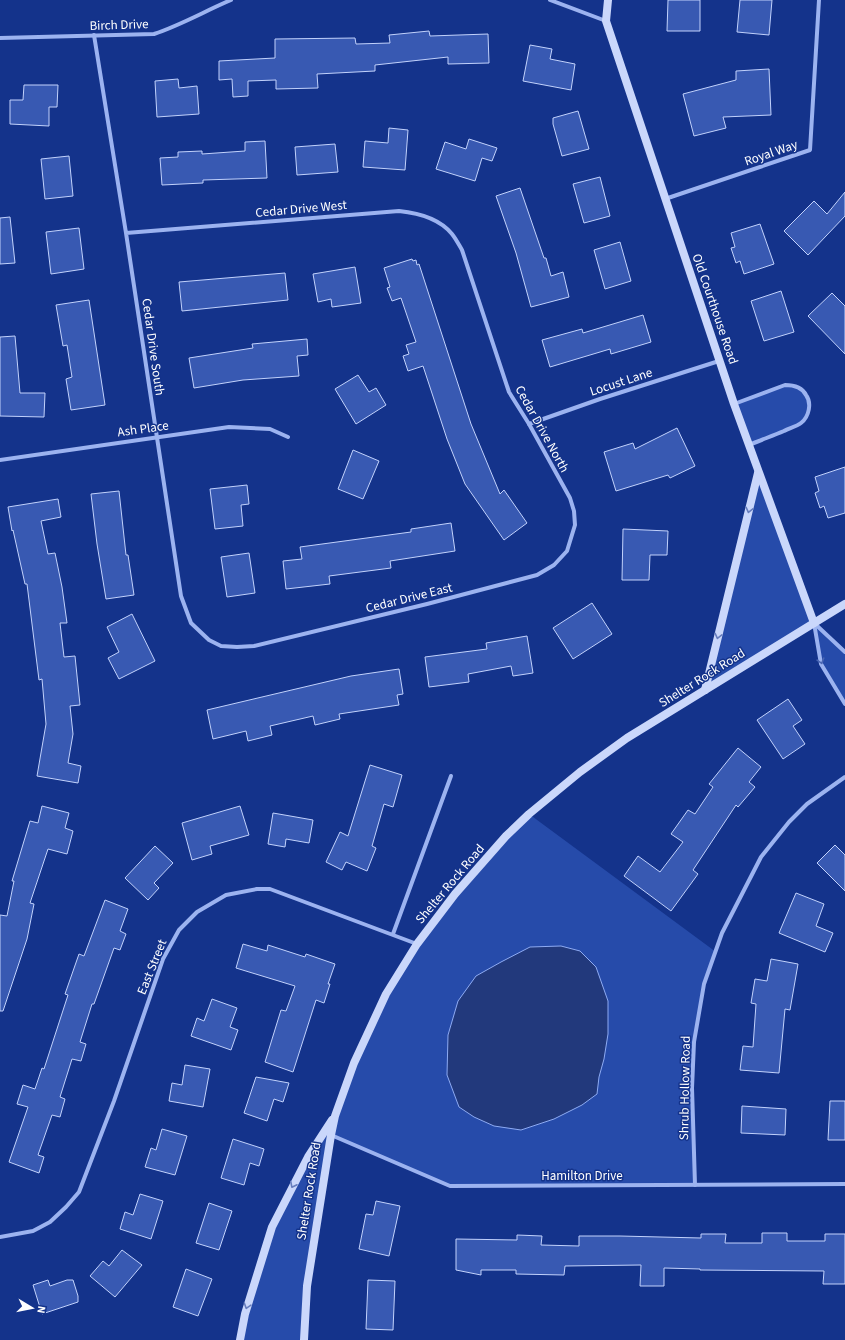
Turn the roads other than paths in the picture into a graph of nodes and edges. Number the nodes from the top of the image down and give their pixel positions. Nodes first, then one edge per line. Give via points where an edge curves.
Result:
1 (232, 0) edge
2 (550, 0) edge
3 (608, 0) edge
4 (819, 0) edge
5 (606, 21) junction
6 (94, 36) junction
7 (0, 38) edge
8 (665, 199) junction
9 (126, 233) junction
10 (462, 250) joint
11 (719, 361) junction
12 (734, 404) junction
13 (530, 424) junction
14 (288, 437) dead end
15 (156, 438) junction
16 (748, 445) junction
17 (0, 460) edge
18 (759, 472) junction
19 (575, 525) joint
20 (845, 604) edge
21 (814, 623) junction
22 (221, 646) joint
23 (845, 652) edge
24 (705, 690) junction
25 (845, 704) edge
26 (451, 776) dead end
27 (845, 776) edge
28 (393, 934) junction
29 (417, 944) junction
30 (335, 1116) junction
31 (331, 1135) junction
32 (845, 1184) edge
33 (695, 1185) junction
34 (0, 1237) edge
35 (240, 1340) edge
36 (304, 1340) edge

1 - 6 street, Birch Drive via 154,34
2 - 5 street
3 - 5 main road, Old Courthouse Road
4 - 8 street, Royal Way via 810,150
5 - 8 main road, Old Courthouse Road
6 - 7 street, Birch Drive
6 - 9 street, Cedar Drive South
8 - 11 main road, Old Courthouse Road
9 - 10 street, Cedar Drive West via 399,211 415,212 444,227 453,235
9 - 15 street, Cedar Drive South
10 - 13 street, Cedar Drive North via 509,392
11 - 12 main road, Old Courthouse Road
11 - 13 street, Locust Lane
12 - 16 main road, Old Courthouse Road
12 - 16 street via 785,385 800,388 808,397 808,411 800,424
13 - 19 street, Cedar Drive North via 570,498
14 - 15 street, Ash Place via 270,429 229,427
15 - 17 street, Ash Place
15 - 22 street, Cedar Drive South via 181,596 191,622 209,640
16 - 18 main road, Old Courthouse Road
18 - 21 main road, Old Courthouse Road
18 -> 24 main road
19 - 22 street, Cedar Drive East via 567,550 554,565 537,575 254,646
20 - 21 main road, Shelter Rock Road
21 - 23 street
21 - 24 main road, Shelter Rock Road
21 -> 25 street via 821,664
24 - 29 main road, Shelter Rock Road via 627,738 529,814 455,894
26 - 28 street
27 - 33 street, Shrub Hollow Road via 807,804 761,857 722,933 704,984 694,1042 692,1088
28 - 29 street, East Street
28 - 34 street, East Street via 270,889 257,889 226,896 197,912 179,930 163,959 114,1101 79,1192 50,1222 33,1231
29 - 30 main road, Shelter Rock Road via 386,994 354,1063
30 - 31 main road, Shelter Rock Road
30 -> 35 main road via 308,1157 272,1227 244,1314
31 - 33 street, Hamilton Drive via 450,1186
31 - 36 main road, Shelter Rock Road via 307,1286
32 - 33 street, Hamilton Drive

